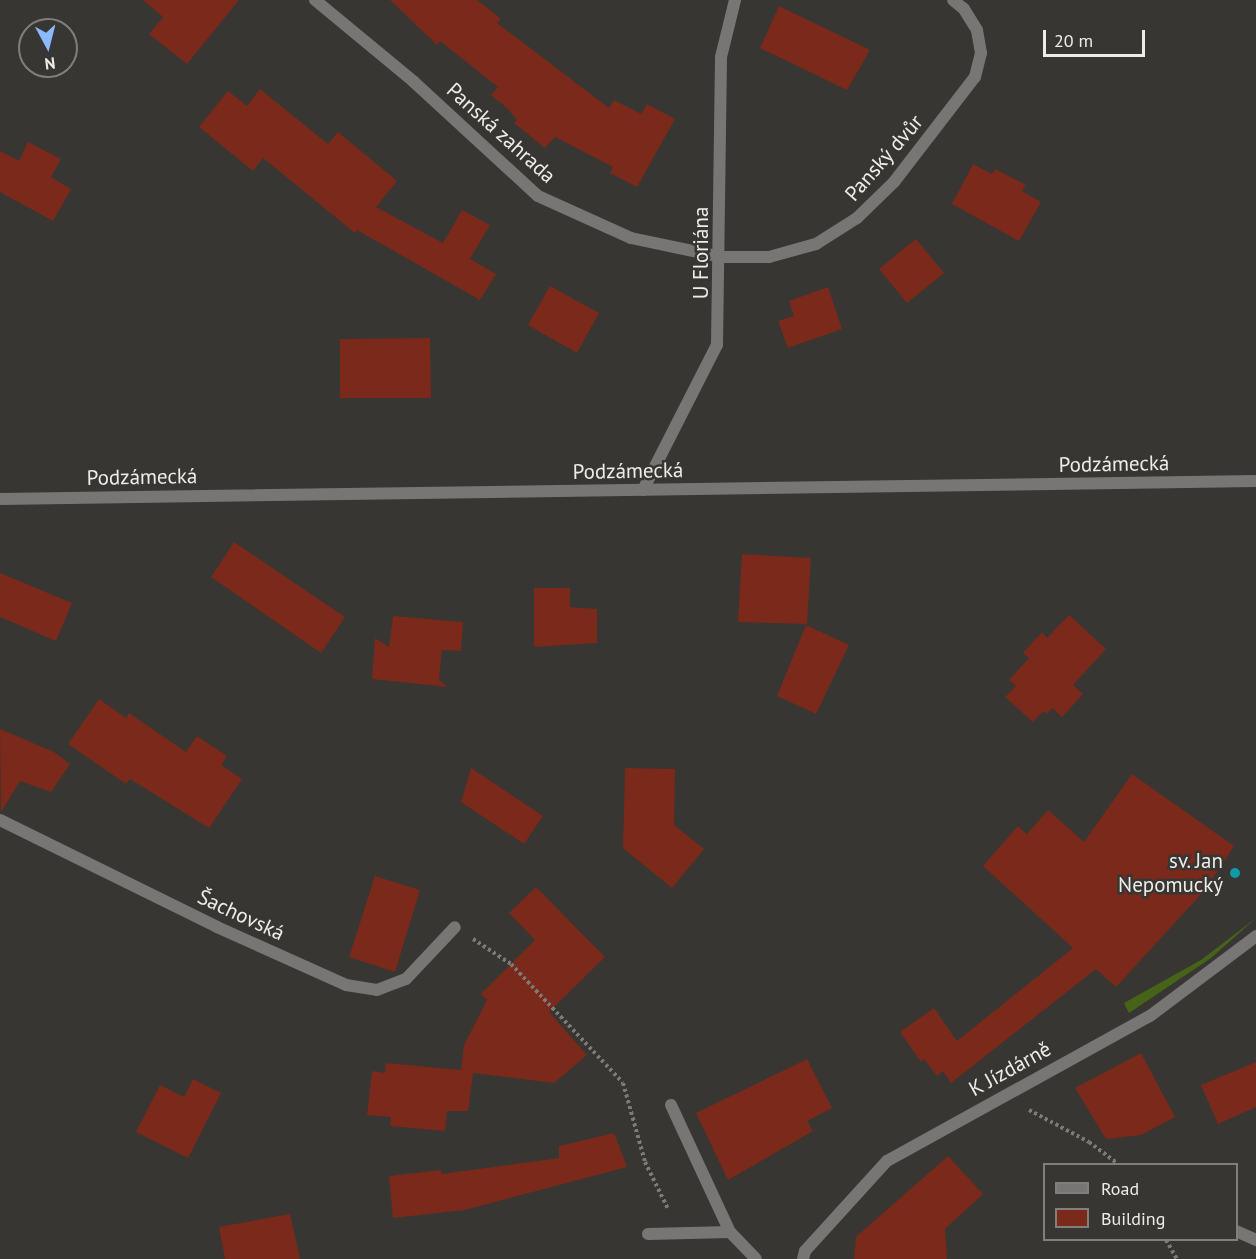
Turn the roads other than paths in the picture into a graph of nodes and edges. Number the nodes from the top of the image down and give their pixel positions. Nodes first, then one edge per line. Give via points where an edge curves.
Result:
1 (315, 0) edge
2 (735, 0) edge
3 (953, 0) edge
4 (721, 257) junction
5 (1256, 481) edge
6 (643, 490) junction
7 (0, 499) edge
8 (0, 820) edge
9 (454, 927) road end
10 (1256, 936) edge
11 (670, 1106) dead end
12 (730, 1232) junction
13 (1238, 1232) edge
14 (648, 1234) dead end
15 (1256, 1240) edge
16 (756, 1259) edge
17 (803, 1259) edge

1 - 4 street, Panská zahrada via 414,82 538,196 631,238
2 - 4 street, U Floriána via 721,57
3 - 4 street, Panský dvůr via 977,30 981,53 975,77 894,182 857,218 816,244 769,257
4 - 6 street, U Floriána via 717,345
5 - 6 street, Podzámecká
6 - 7 street, Podzámecká
8 - 9 street, Šachovská via 217,927 346,985 377,990 406,979
10 - 17 street, K Jízdárně via 1150,1016 886,1161 805,1251
11 - 12 street
12 - 14 street
12 - 16 street
13 - 15 street

